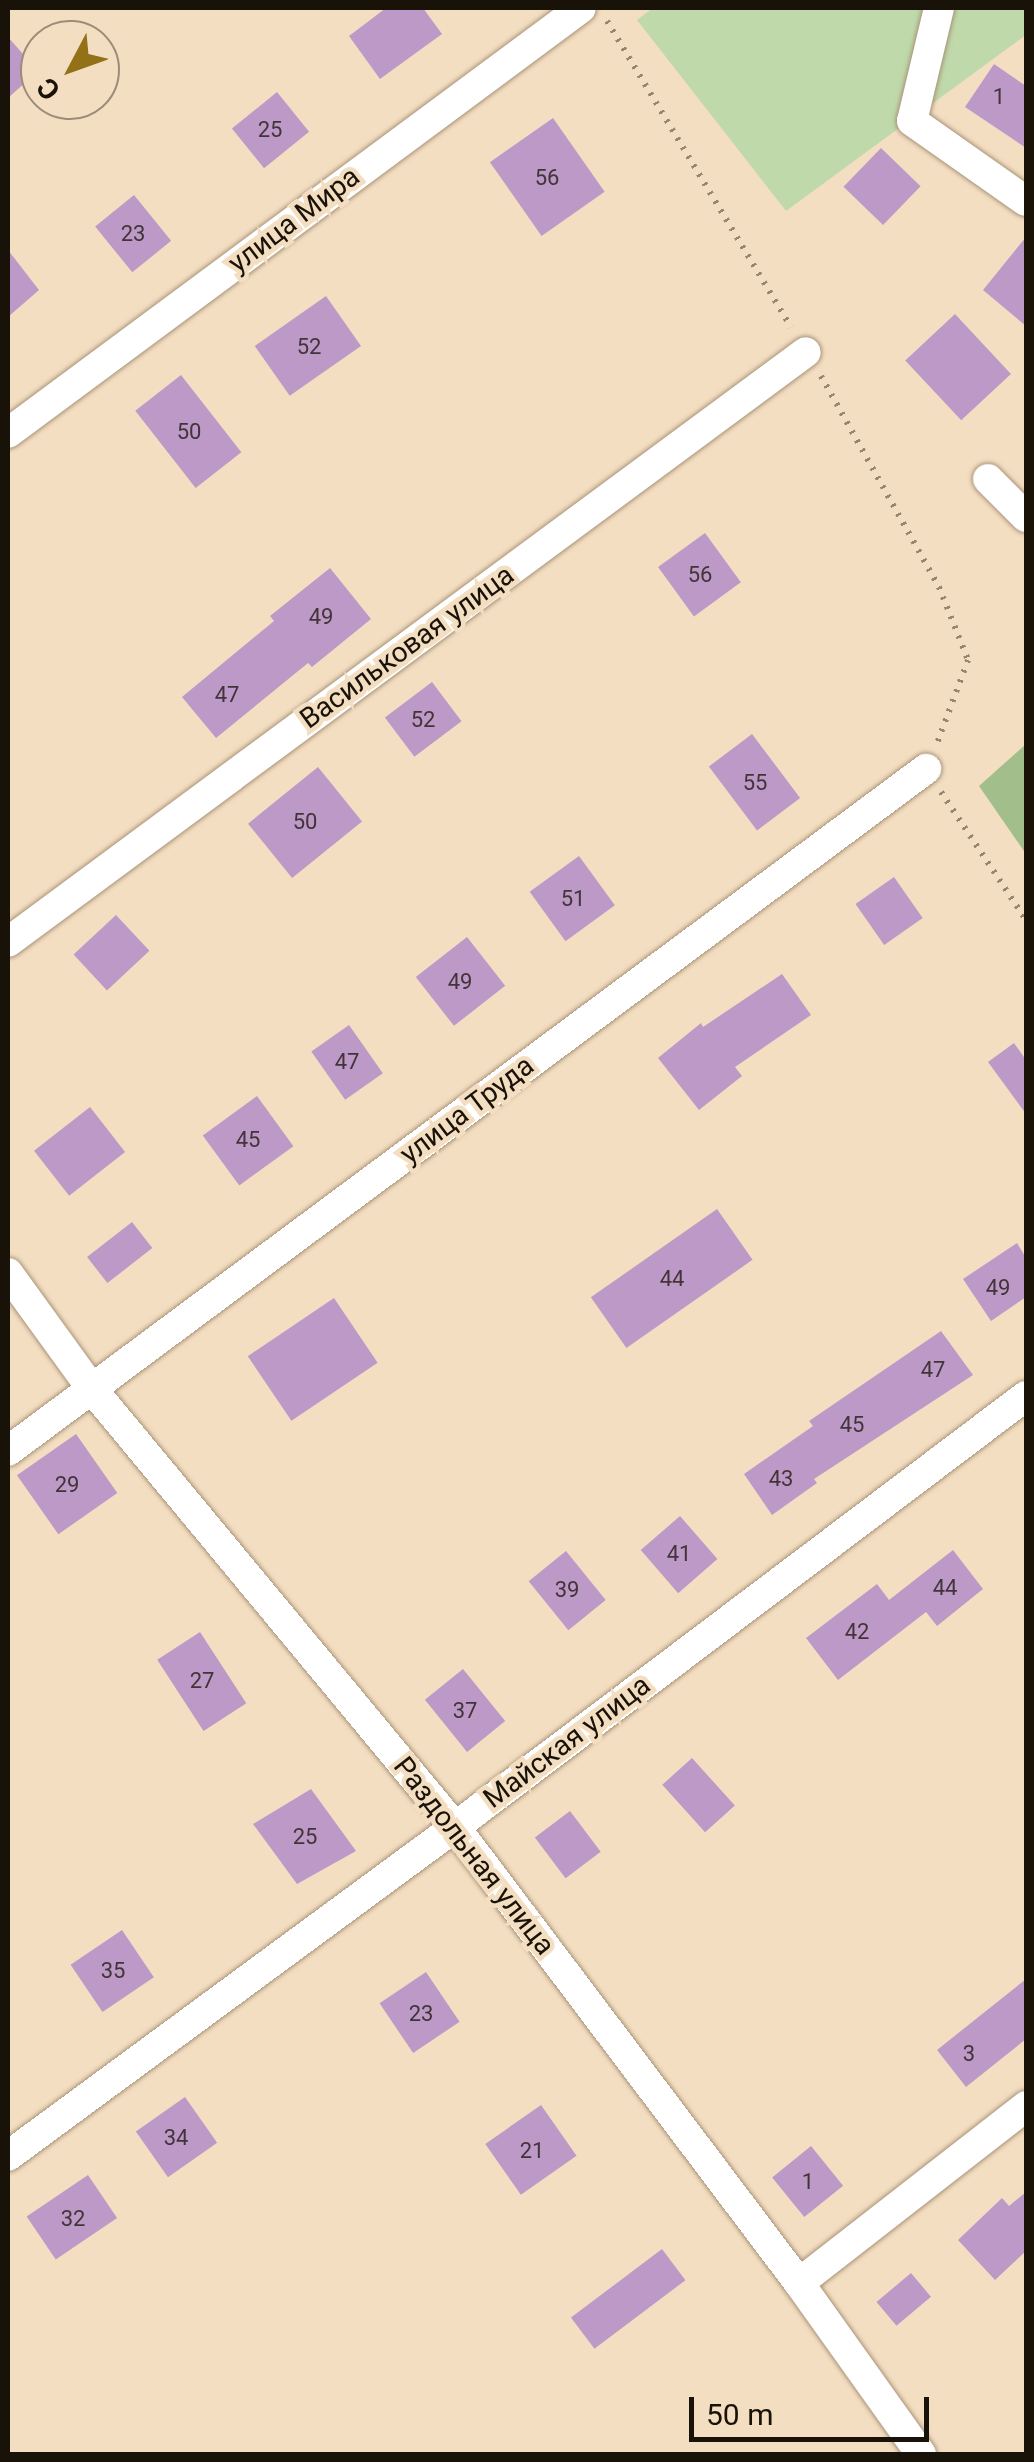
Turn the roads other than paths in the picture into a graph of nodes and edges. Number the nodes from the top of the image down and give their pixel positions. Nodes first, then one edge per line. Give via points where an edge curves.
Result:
1 (580, 8) edge
2 (939, 8) edge
3 (1026, 200) edge
4 (806, 352) dead end
5 (8, 433) edge
6 (988, 478) dead end
7 (1026, 517) edge
8 (926, 769) road end
9 (8, 942) edge
10 (8, 1273) edge
11 (92, 1389) junction
12 (1026, 1396) edge
13 (8, 1452) edge
14 (455, 1826) junction
15 (1026, 2106) edge
16 (8, 2156) edge
17 (799, 2284) junction
18 (921, 2454) edge

1 - 5 street, улица Мира
2 - 3 street via 912,121
4 - 9 street, Васильковая улица
6 - 7 street
8 - 11 street, улица Труда
10 - 11 street, Раздольная улица
11 - 13 street, улица Труда
11 - 14 street, Раздольная улица
12 - 14 street, Майская улица
14 - 16 street, Майская улица
14 - 17 street, Раздольная улица
15 - 17 street
17 - 18 street, Раздольная улица

